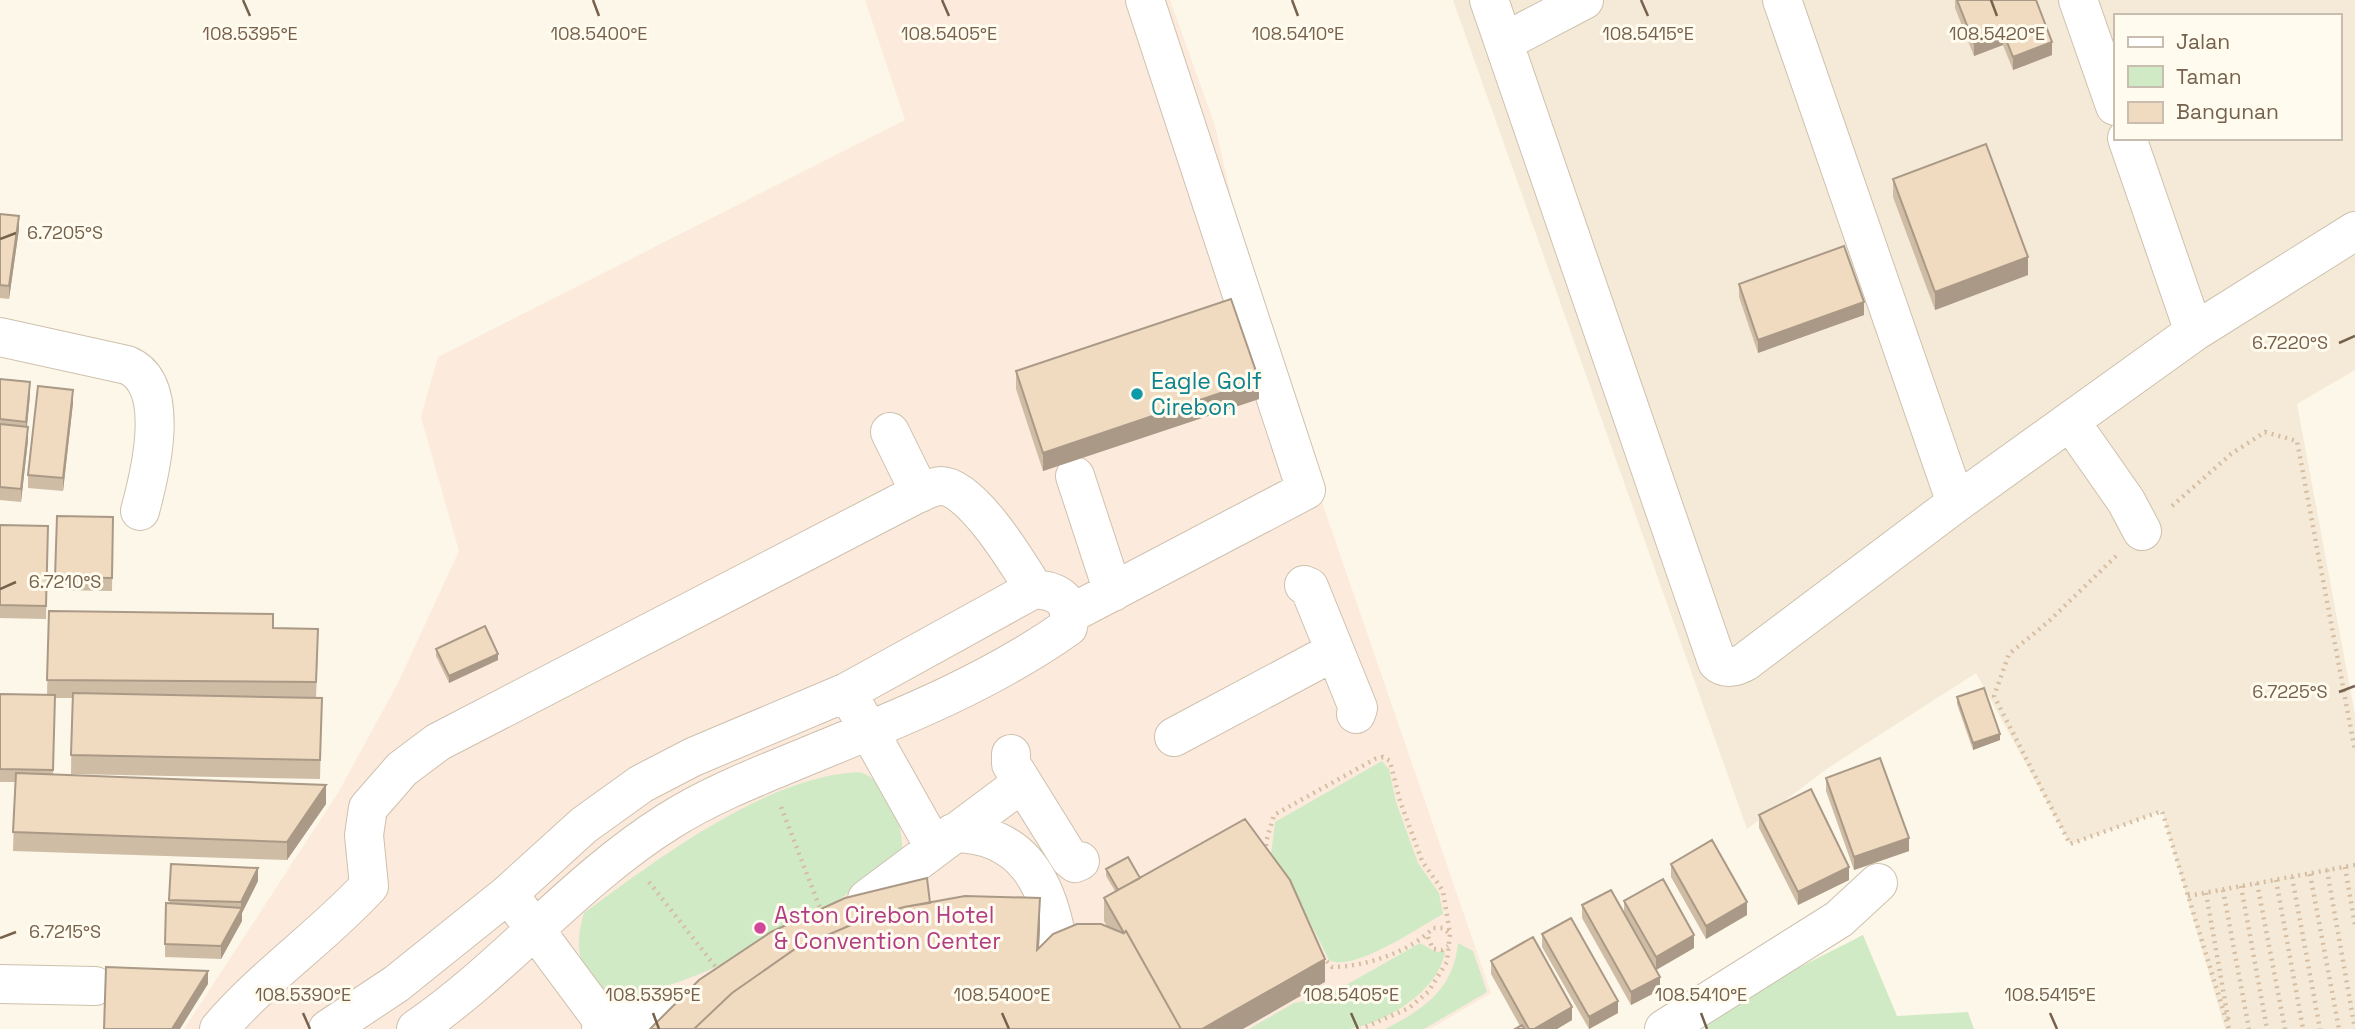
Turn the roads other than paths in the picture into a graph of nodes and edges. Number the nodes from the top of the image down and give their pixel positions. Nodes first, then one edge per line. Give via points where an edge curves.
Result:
1 (1145, 0) edge
2 (1489, 0) edge
3 (1584, 0) edge
4 (1782, 0) edge
5 (2078, 0) edge
6 (1504, 42) junction
7 (2114, 103) edge
8 (2128, 140) edge
9 (2355, 231) edge
10 (2194, 332) junction
11 (0, 337) edge
12 (2070, 421) junction
13 (896, 443) dead end
14 (1075, 476) dead end
15 (920, 493) junction
16 (1956, 503) junction
17 (140, 511) dead end
18 (2142, 531) road end
19 (1304, 585) dead end
20 (1034, 589) junction
21 (1113, 592) junction
22 (1070, 614) junction
23 (1335, 651) junction
24 (847, 692) junction
25 (1356, 714) dead end
26 (868, 731) junction
27 (1174, 737) dead end
28 (944, 840) junction
29 (1080, 861) dead end
30 (1878, 883) dead end
31 (508, 894) junction
32 (867, 899) edge
33 (534, 929) junction
34 (1058, 947) edge
35 (405, 977) junction
36 (0, 984) edge
37 (94, 986) dead end
38 (678, 1006) edge
39 (428, 1025) edge
40 (603, 1027) edge
41 (219, 1029) edge
42 (328, 1029) edge
43 (1664, 1029) edge

1 - 21 street via 1306,490
2 - 6 street
3 - 6 street
4 - 16 street
5 - 7 street
6 - 16 street via 1717,662 1733,667 1745,662
8 - 10 street
9 - 10 street
10 - 12 street
11 - 17 street via 127,365 142,375 152,398 154,433
12 - 16 street
12 - 18 street
13 - 15 street
14 - 21 street
15 - 20 street via 940,486 955,490 1001,534
15 - 41 street via 527,693 438,742 402,769 368,808 363,835 369,886
19 - 23 street via 1309,587
20 - 22 street via 1051,590 1063,597
20 - 24 street
21 - 22 street
22 - 26 street via 1068,627 1049,640 940,700
23 - 25 street via 1358,708
23 - 27 street
24 - 26 street
24 - 31 street via 716,746 641,784 584,825
26 - 28 street
26 - 33 street via 733,787 669,821 577,889
28 - 29 street via 1017,769 1070,859
28 - 32 street
28 - 34 street via 978,833 995,840 1034,872 1050,904
30 - 43 street via 1839,919
31 - 33 street
31 - 35 street
33 - 39 street
33 - 40 street
35 - 39 street
35 - 42 street
36 - 37 street
38 - 40 street

